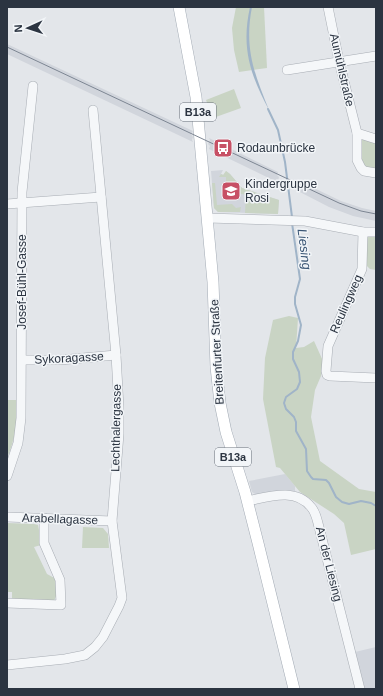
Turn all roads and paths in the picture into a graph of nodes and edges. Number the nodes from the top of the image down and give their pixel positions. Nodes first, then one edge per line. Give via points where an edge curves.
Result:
1 (179, 7) edge
2 (328, 7) edge
3 (376, 56) edge
4 (340, 62) junction
5 (287, 70) dead end
6 (33, 86) dead end
7 (93, 110) dead end
8 (357, 132) junction
9 (376, 139) edge
10 (376, 173) edge
11 (101, 197) junction
12 (22, 203) junction
13 (7, 204) edge
14 (208, 218) junction
15 (363, 232) junction
16 (376, 232) edge
17 (116, 355) junction
18 (22, 360) junction
19 (376, 378) edge
20 (7, 476) edge
21 (247, 501) junction
22 (7, 517) edge
23 (44, 518) junction
24 (112, 521) junction
25 (7, 603) edge
26 (7, 665) edge
27 (294, 689) edge
28 (360, 689) edge

1 - 14 main road, Breitenfurter Straße / B13a via 195,88
2 - 4 street, Aumühlstraße
3 - 4 street
4 - 5 street
4 - 8 street, Aumühlstraße
6 - 12 street, Josef-Bühl-Gasse
7 - 11 street, Lechthalergasse
8 - 9 street
8 - 10 street, Aumühlstraße via 358,164 364,171
11 - 12 street
11 - 17 street, Lechthalergasse
12 - 13 street
12 - 18 street, Josef-Bühl-Gasse
14 - 15 street via 305,221
14 - 21 main road, Breitenfurter Straße / B13a via 220,403 231,452
15 - 16 street
15 - 19 street, Reulingweg via 362,270 328,346 326,371 330,376
17 - 18 street, Sykoragasse via 60,360
17 - 24 street, Lechthalergasse via 119,414
18 - 20 street, Josef-Bühl-Gasse via 18,443
21 - 27 main road, Breitenfurter Straße / B13a
21 - 28 street, An der Liesing via 282,494 291,495 306,501 316,514
22 - 23 street, Arabellagasse
23 - 24 street, Arabellagasse
23 - 25 street via 44,543 60,580 61,605
24 - 26 street, Lechthalergasse via 122,598 103,637 94,648 80,657

